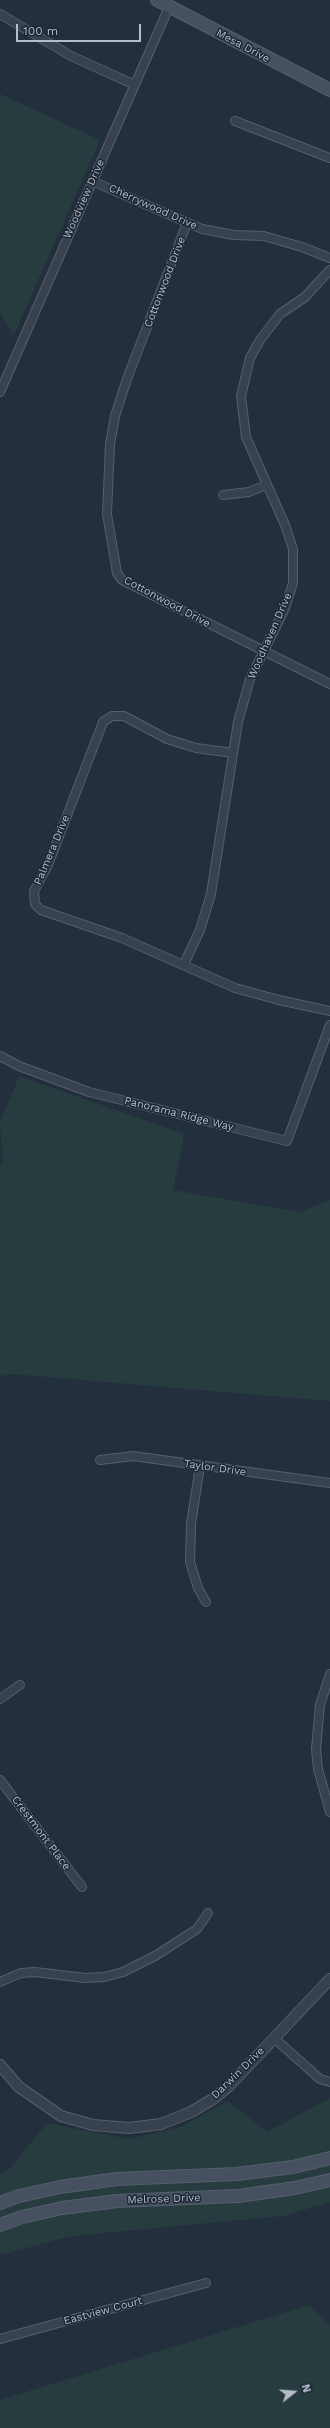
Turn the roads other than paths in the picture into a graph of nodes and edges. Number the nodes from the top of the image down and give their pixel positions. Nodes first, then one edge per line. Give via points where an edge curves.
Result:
1 (157, 0) edge
2 (169, 6) junction
3 (0, 14) edge
4 (135, 85) junction
5 (330, 90) edge
6 (235, 121) dead end
7 (330, 158) edge
8 (92, 181) junction
9 (187, 223) junction
10 (330, 258) edge
11 (330, 270) edge
12 (0, 392) edge
13 (266, 485) junction
14 (223, 495) dead end
15 (263, 652) junction
16 (330, 684) edge
17 (233, 753) junction
18 (184, 964) junction
19 (330, 1011) edge
20 (330, 1024) edge
21 (0, 1056) edge
22 (100, 1460) dead end
23 (200, 1466) junction
24 (330, 1483) edge
25 (206, 1602) dead end
26 (330, 1674) edge
27 (20, 1685) dead end
28 (0, 1699) edge
29 (0, 1780) edge
30 (330, 1812) edge
31 (82, 1887) dead end
32 (208, 1913) dead end
33 (330, 1979) edge
34 (0, 1982) edge
35 (274, 2038) junction
36 (0, 2065) edge
37 (330, 2082) edge
38 (330, 2158) edge
39 (330, 2180) edge
40 (0, 2203) edge
41 (0, 2225) edge
42 (206, 2283) dead end
43 (0, 2339) edge

1 - 2 main road, Mesa Drive
2 - 4 street, Woodview Drive
2 - 5 main road, Mesa Drive
3 - 4 street via 71,56
4 - 8 street, Woodview Drive
6 - 7 street
8 - 9 street, Cherrywood Drive
8 - 12 street, Woodview Drive
9 - 10 street, Cherrywood Drive via 202,229 234,235 264,236
9 - 15 street, Cottonwood Drive via 115,416 110,444 107,514 117,573 122,580
11 - 13 street, Woodhaven Drive via 305,297 280,314 250,358 242,396 242,413 246,437
13 - 14 street via 249,492
13 - 15 street, Woodhaven Drive via 285,525 292,549 293,583 285,608
15 - 16 street, Cottonwood Drive
15 - 17 street, Woodhaven Drive via 250,679 238,722
17 - 18 street, Woodhaven Drive via 211,894 200,930
17 - 18 street, Palmera Drive via 196,748 167,739 124,716 112,716 103,722 48,865 34,891 35,904 41,910 122,938
18 - 19 street, Palmera Drive via 235,988
20 - 21 street, Panorama Ridge Way via 286,1141 90,1092 19,1066
22 - 23 street, Taylor Drive via 133,1456
23 - 24 street, Taylor Drive
23 - 25 street via 191,1524 190,1562 198,1588
26 - 30 street via 320,1705 316,1749 321,1783
27 - 28 street
29 - 31 street, Crestmont Place
32 - 34 street via 197,1929 155,1956 123,1972 85,1978 35,1972 21,1973
33 - 35 street, Darwin Drive
35 - 36 street, Darwin Drive via 213,2099 191,2112 161,2124 129,2128 93,2125 61,2116 20,2087
35 - 37 street via 320,2079
38 - 40 main road, Melrose Drive via 294,2167 237,2174 117,2180 60,2187
39 - 41 main road, Melrose Drive via 238,2196 117,2201 62,2208
42 - 43 street, Eastview Court

